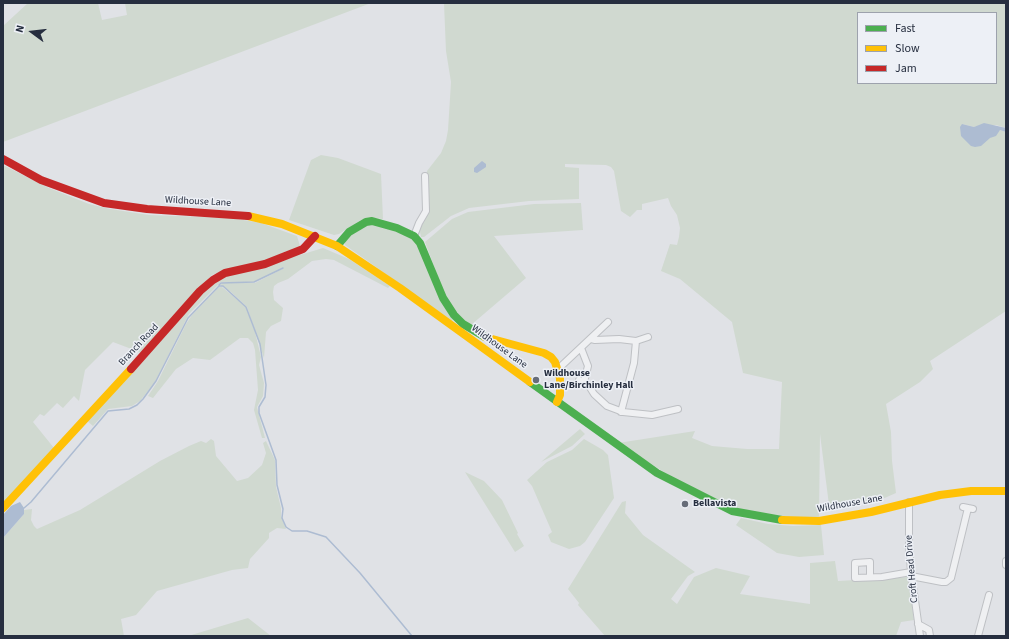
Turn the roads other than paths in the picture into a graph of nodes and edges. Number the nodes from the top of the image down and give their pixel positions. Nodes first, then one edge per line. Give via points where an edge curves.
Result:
1 (3, 159) edge
2 (425, 176) dead end
3 (315, 236) junction
4 (414, 236) junction
5 (337, 246) junction
6 (608, 322) dead end
7 (648, 337) dead end
8 (591, 339) junction
9 (636, 341) junction
10 (582, 348) junction
11 (557, 370) junction
12 (557, 402) junction
13 (678, 409) dead end
14 (621, 412) junction
15 (1006, 491) edge
16 (909, 502) junction
17 (3, 508) edge
18 (968, 508) dead end
19 (1006, 561) edge
20 (1006, 566) edge
21 (911, 574) junction
22 (870, 577) dead end
23 (989, 595) dead end
24 (918, 624) junction
25 (920, 636) edge
26 (930, 636) edge
27 (978, 636) edge

1 - 3 main road, Wildhouse Lane via 41,180 104,203 147,209 244,215 282,224
2 - 4 street via 426,211
3 - 5 main road, Wildhouse Lane
3 - 17 main road, Branch Road via 303,249 265,264 225,273 212,280
4 - 5 main road via 372,221 349,232
4 - 11 main road via 420,243 443,298 458,320 481,336 544,353 551,357
5 - 12 main road, Wildhouse Lane via 400,288
6 - 8 street
7 - 9 street
8 - 9 street
8 - 10 street
9 - 14 street via 634,363
10 - 11 street
10 - 14 street via 588,366 582,381 607,406
11 - 12 main road via 560,395
12 - 16 main road, Wildhouse Lane via 657,474 732,511 786,521 819,521
13 - 14 street via 647,416
15 - 16 main road, Wildhouse Lane via 971,491
16 - 21 street, Croft Head Drive
18 - 21 street via 951,578 942,582
19 - 20 street
21 - 22 street
21 - 24 street, Croft Head Drive
23 - 27 street
24 - 25 street, Croft Head Drive
24 - 26 street via 929,630

